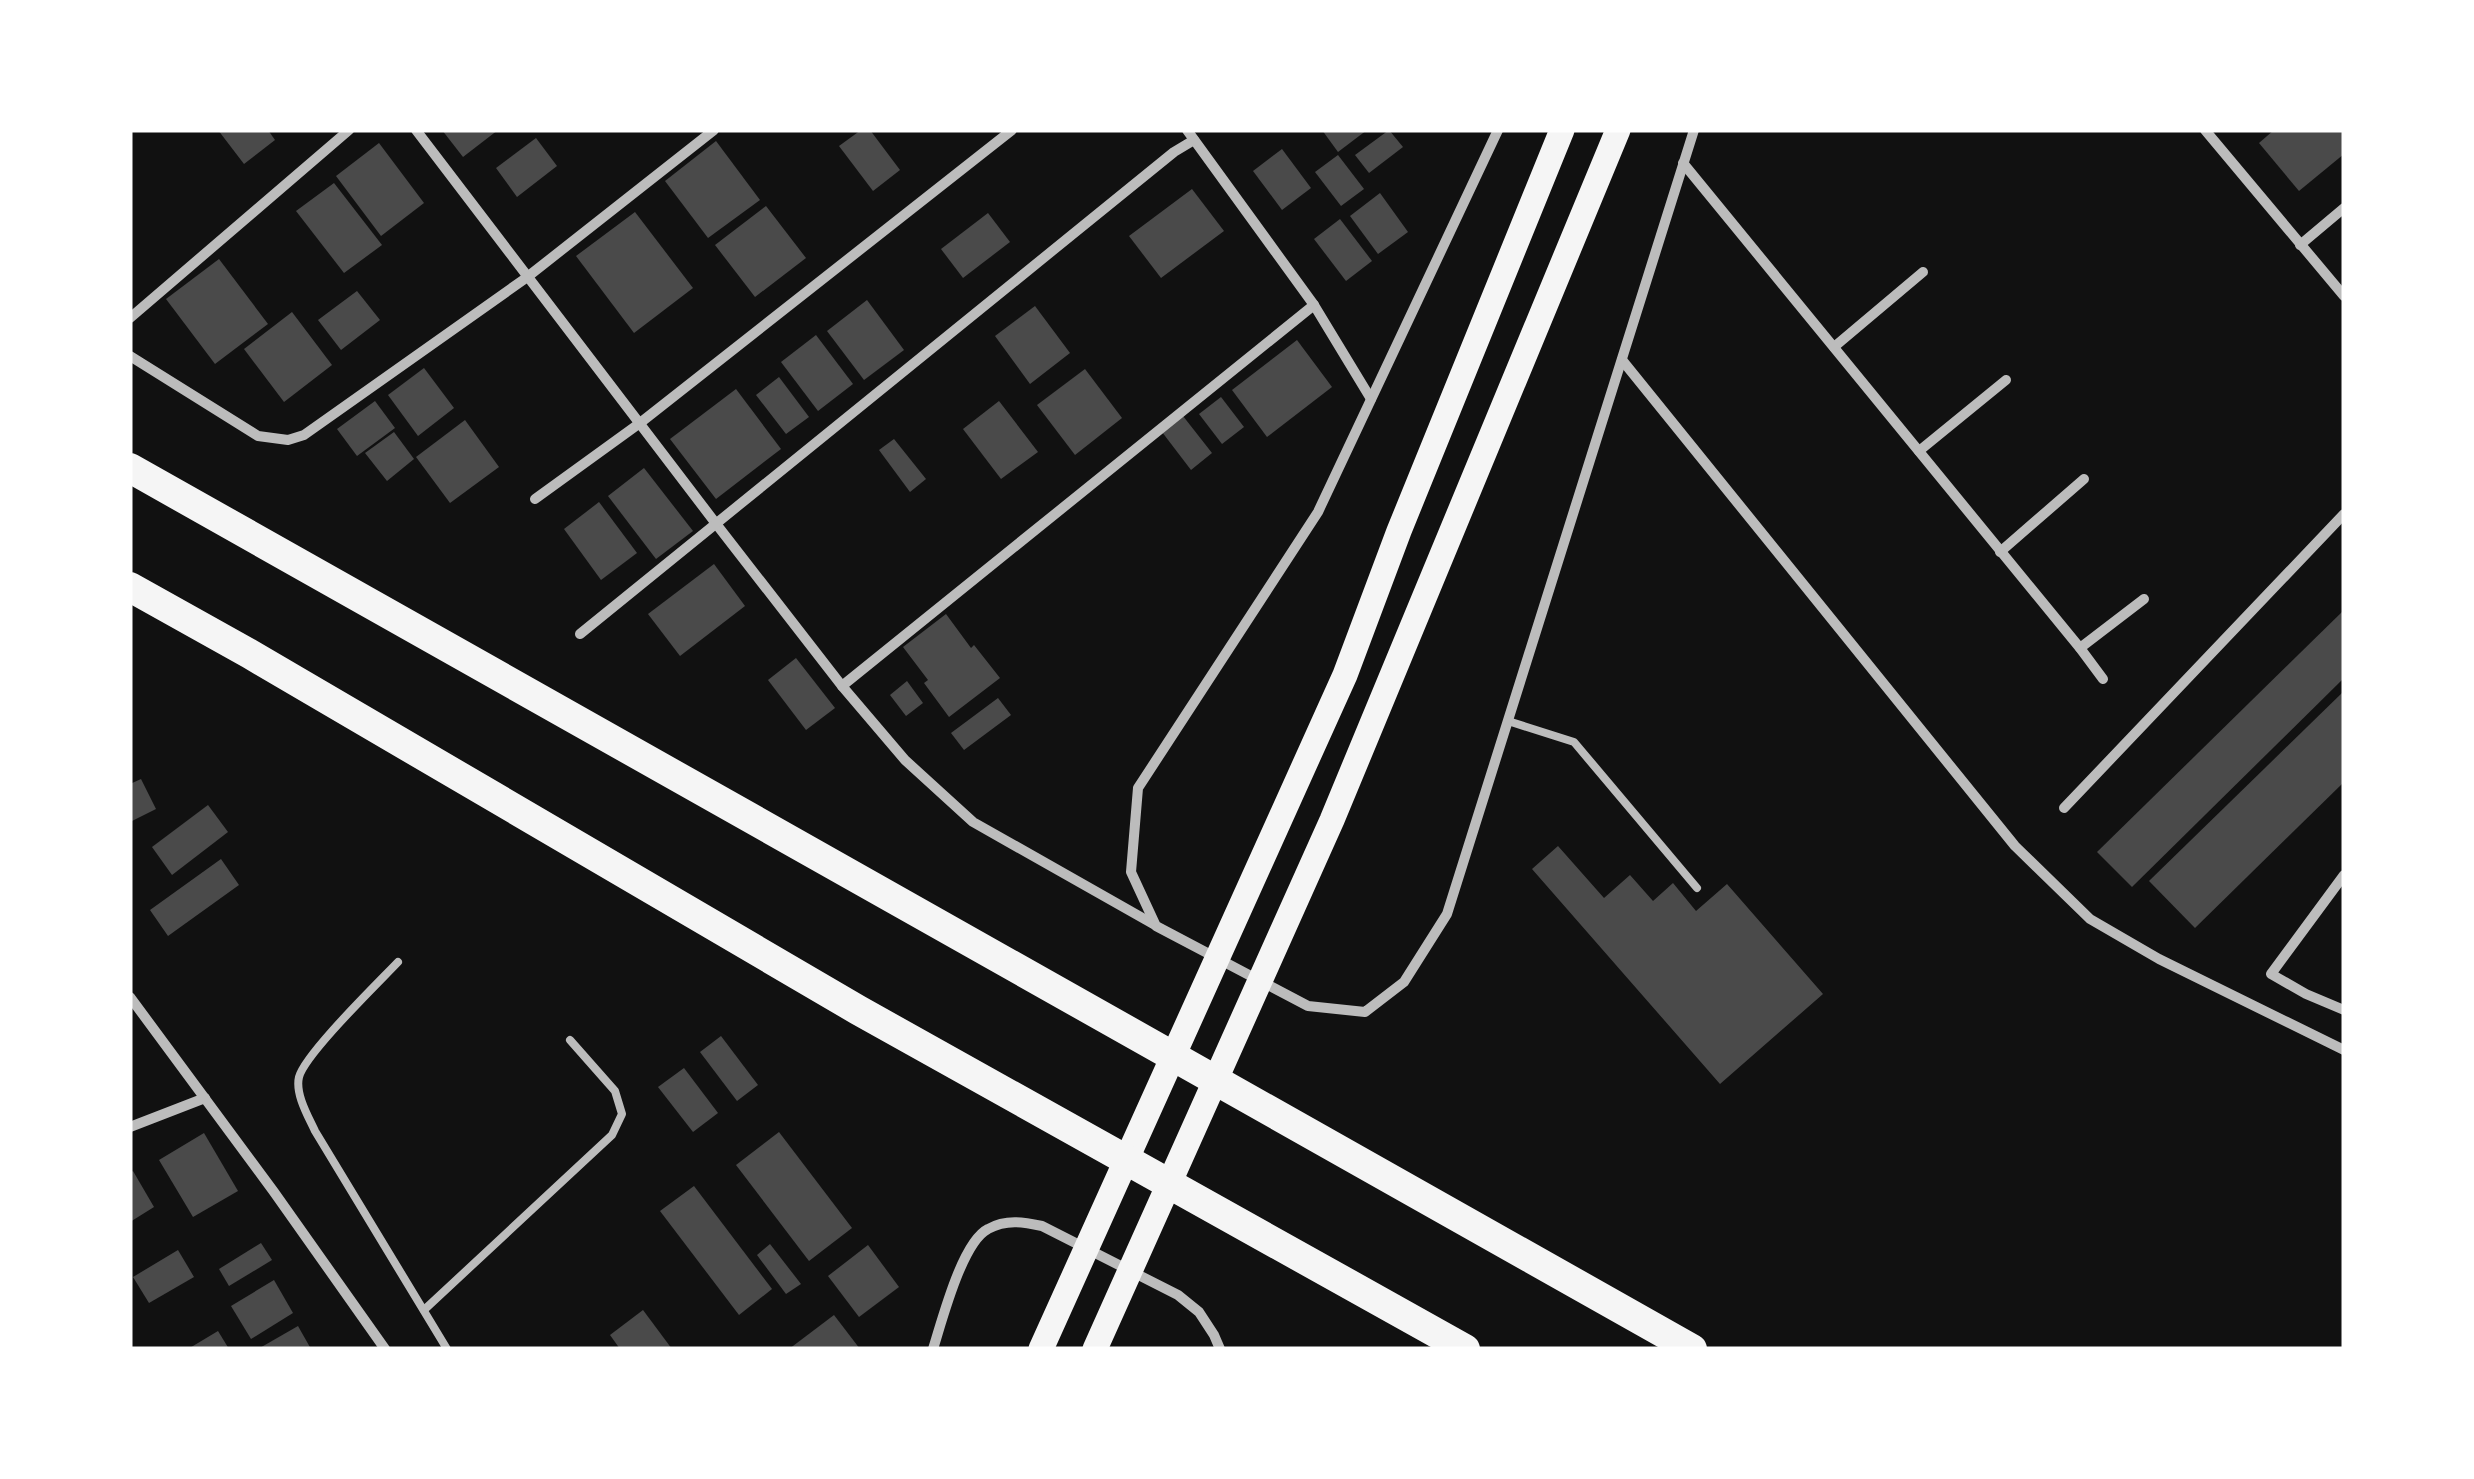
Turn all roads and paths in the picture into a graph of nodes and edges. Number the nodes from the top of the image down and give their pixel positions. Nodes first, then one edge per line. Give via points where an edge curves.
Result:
1 (349, 130) edge
2 (416, 130) edge
3 (714, 130) edge
4 (1012, 130) edge
5 (1498, 130) edge
6 (1562, 130) edge
7 (1618, 130) edge
8 (1694, 130) edge
9 (2204, 130) edge
10 (1190, 135) edge
11 (1683, 164) junction
12 (2344, 208) edge
13 (2300, 245) junction
14 (1924, 272) dead end
15 (526, 278) junction
16 (2344, 296) edge
17 (1314, 305) junction
18 (130, 318) edge
19 (1834, 347) junction
20 (130, 356) edge
21 (1622, 360) junction
22 (2006, 380) dead end
23 (1371, 399) junction
24 (640, 423) junction
25 (1919, 451) junction
26 (130, 468) edge
27 (2084, 479) dead end
28 (535, 500) dead end
29 (2344, 514) edge
30 (717, 524) junction
31 (2000, 552) junction
32 (130, 587) edge
33 (2144, 598) dead end
34 (580, 634) dead end
35 (2080, 648) junction
36 (2103, 680) dead end
37 (842, 686) junction
38 (1508, 721) junction
39 (2064, 808) dead end
40 (2344, 875) edge
41 (1697, 888) dead end
42 (1156, 926) junction
43 (398, 962) dead end
44 (130, 997) edge
45 (2344, 1010) edge
46 (570, 1040) dead end
47 (2344, 1050) edge
48 (205, 1098) junction
49 (130, 1128) edge
50 (424, 1310) junction
51 (385, 1349) edge
52 (447, 1349) edge
53 (933, 1349) edge
54 (1041, 1349) edge
55 (1096, 1349) edge
56 (1220, 1349) edge
57 (1465, 1349) edge
58 (1692, 1349) edge

1 - 18 street
2 - 15 street
3 - 15 street
4 - 24 street
5 - 23 street
6 - 54 main road via 1345,675
7 - 55 main road via 1332,820
8 - 11 street
9 - 13 street
10 - 17 street
10 - 30 street
11 - 19 street
11 - 21 street
12 - 13 street
13 - 16 street
14 - 19 street
15 - 20 street via 304,436 288,440 258,436
15 - 24 street
17 - 23 street
17 - 37 street
19 - 25 street
21 - 38 street
21 - 47 street via 2014,846 2090,919
22 - 25 street
23 - 42 street via 1318,512 1138,788 1131,872
24 - 28 street
24 - 30 street
25 - 31 street
26 - 58 highway
27 - 31 street
29 - 39 street
30 - 34 street
30 - 37 street
31 - 35 street
32 - 57 highway via 858,1010
33 - 35 street
35 - 36 street
37 - 42 street via 905,760 973,822
38 - 41 lane via 1574,742
38 - 42 street via 1447,914 1404,982 1364,1012 1308,1006
40 - 45 street via 2271,974
43 - 50 lane via 308,1060 298,1080 315,1130
44 - 48 street
46 - 50 lane via 616,1092 622,1114 612,1135
48 - 49 street
48 - 51 street
50 - 52 lane
53 - 56 street via 974,1241 985,1230 1020,1221 1178,1295 1199,1312

